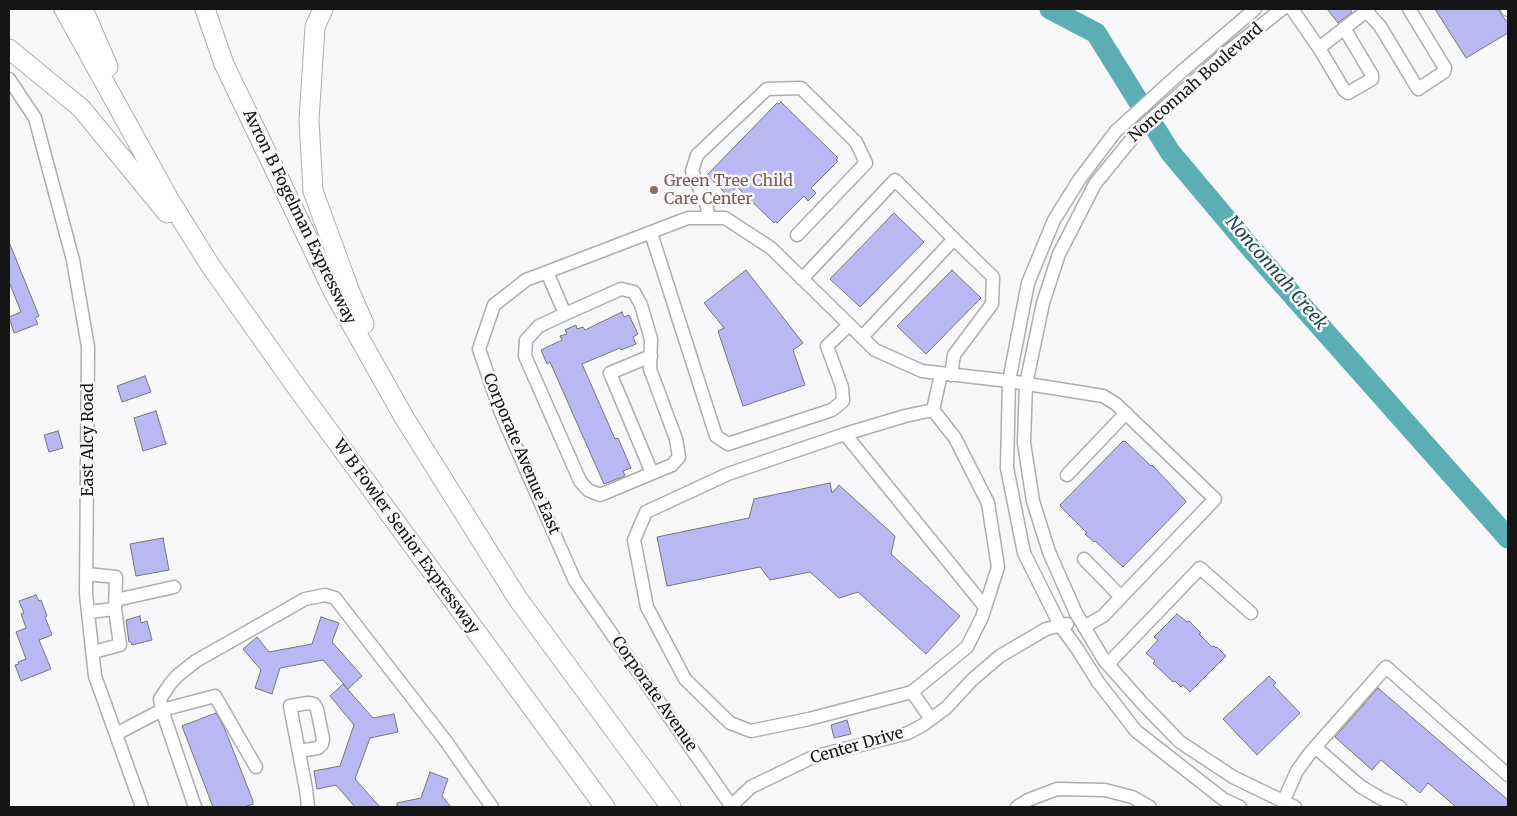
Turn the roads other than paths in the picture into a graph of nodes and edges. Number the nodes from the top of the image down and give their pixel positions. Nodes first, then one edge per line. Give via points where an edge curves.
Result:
1 (64, 9) edge
2 (83, 9) edge
3 (205, 9) edge
4 (323, 9) edge
5 (1282, 9) edge
6 (1292, 9) edge
7 (1409, 9) edge
8 (1249, 10) edge
9 (1367, 10) edge
10 (1344, 28) junction
11 (1319, 48) junction
12 (9, 49) edge
13 (9, 78) edge
14 (135, 136) junction
15 (708, 218) junction
16 (651, 232) junction
17 (797, 235) dead end
18 (954, 239) junction
19 (210, 265) junction
20 (547, 272) junction
21 (802, 279) junction
22 (566, 314) junction
23 (849, 325) junction
24 (862, 337) junction
25 (650, 356) junction
26 (946, 374) junction
27 (1009, 381) junction
28 (1026, 384) junction
29 (933, 410) junction
30 (1126, 413) junction
31 (405, 419) junction
32 (845, 434) junction
33 (652, 473) junction
34 (1067, 475) dead end
35 (1084, 559) dead end
36 (86, 574) junction
37 (576, 581) joint
38 (174, 587) dead end
39 (1121, 597) junction
40 (115, 605) junction
41 (985, 607) junction
42 (88, 612) junction
43 (1251, 613) dead end
44 (1083, 624) junction
45 (1060, 625) junction
46 (93, 652) junction
47 (1108, 664) junction
48 (912, 692) junction
49 (162, 710) junction
50 (931, 719) junction
51 (116, 734) junction
52 (1316, 747) junction
53 (299, 751) junction
54 (256, 767) dead end
55 (1508, 775) edge
56 (1283, 802) junction
57 (142, 807) edge
58 (195, 807) edge
59 (308, 807) edge
60 (492, 807) edge
61 (604, 807) edge
62 (671, 807) edge
63 (731, 807) edge
64 (1017, 807) edge
65 (1150, 807) edge
66 (1240, 807) edge
67 (1295, 807) edge
68 (1400, 807) edge

1 - 14 highway
2 - 14 highway
3 - 31 highway, Avron B Fogelman Expressway via 224,64 334,293
4 - 31 highway via 315,27 309,120 313,191 350,292
5 - 28 street, Nonconnah Boulevard via 1139,130 1094,184 1059,254 1043,302
6 - 11 street
7 - 9 street via 1445,68 1444,72 1418,89
8 - 27 street, Nonconnah Boulevard via 1116,131 1083,175 1054,220 1028,283
9 - 10 street
10 - 11 street
10 - 11 street via 1372,79 1348,92 1344,90
12 - 19 highway via 81,108
13 - 36 street, East Alcy Road via 35,118 73,260 88,347
14 - 19 highway
15 - 16 street, Corporate Avenue East via 688,218
15 - 17 street via 707,206 692,171 697,155 767,89 801,88 856,142 866,162
15 - 21 street, Corporate Avenue East via 725,218 771,248
16 - 20 street, Corporate Avenue East
16 - 23 street via 716,436 728,444 832,410 843,402 842,386 828,346
18 - 21 street via 895,180
18 - 24 street
18 - 26 street via 993,277 992,304 954,355
19 - 61 highway, W B Fowler Senior Expressway
20 - 22 street
20 - 37 street, Corporate Avenue East via 526,280 494,305 479,349 501,412
21 - 23 street, Corporate Avenue East
22 - 25 street via 621,289 634,292 651,339
22 - 33 street via 539,326 526,340 525,356 580,481 588,490 600,495
23 - 24 street, Corporate Avenue East
24 - 26 street, Corporate Avenue East via 875,350 922,372
25 - 33 street via 650,370 676,439 679,457 672,465
25 - 33 street via 610,373
26 - 27 street, Corporate Avenue East
26 - 29 street
27 - 28 street, Corporate Avenue East
27 - 45 street, Nonconnah Boulevard via 1007,468 1024,553
28 - 30 street, Corporate Avenue East via 1103,396
28 - 44 street, Nonconnah Boulevard via 1024,443 1033,501 1049,552
29 - 32 street
29 - 41 street via 955,438 988,503 998,567
30 - 34 street
30 - 39 street, Corporate Avenue East via 1215,499
31 - 62 highway via 518,598
32 - 41 street
32 - 48 street via 728,474 646,512 634,540 647,607 685,679 730,723 751,731 808,720
35 - 39 street
36 - 40 street via 116,577
36 - 42 street, East Alcy Road
37 - 63 street, Corporate Avenue
38 - 40 street
39 - 44 street via 1103,616
40 - 42 street
40 - 46 street via 120,644
41 - 48 street via 967,647
42 - 46 street, East Alcy Road
43 - 47 street via 1200,568
44 - 45 street, Center Drive
44 - 47 street, Nonconnah Boulevard
45 - 50 street, Center Drive via 1046,629 1000,656
45 - 66 street, Nonconnah Boulevard via 1136,731 1223,799
46 - 51 street, East Alcy Road via 95,676
47 - 56 street, Nonconnah Boulevard via 1180,742 1233,777
48 - 50 street
49 - 51 street
49 - 54 street via 215,696
49 - 58 street
49 - 60 street via 160,699 170,684 196,662 305,599 325,595 335,598 445,740
50 - 63 street, Center Drive via 908,733 812,757 751,787
51 - 57 street, East Alcy Road
52 - 55 street via 1386,666
52 - 56 street via 1297,771
52 - 68 street via 1360,786
53 - 53 street via 290,706 308,702 317,709 322,744 318,748
53 - 59 street
56 - 67 street, Nonconnah Boulevard
64 - 65 street via 1057,789 1105,790 1132,797

